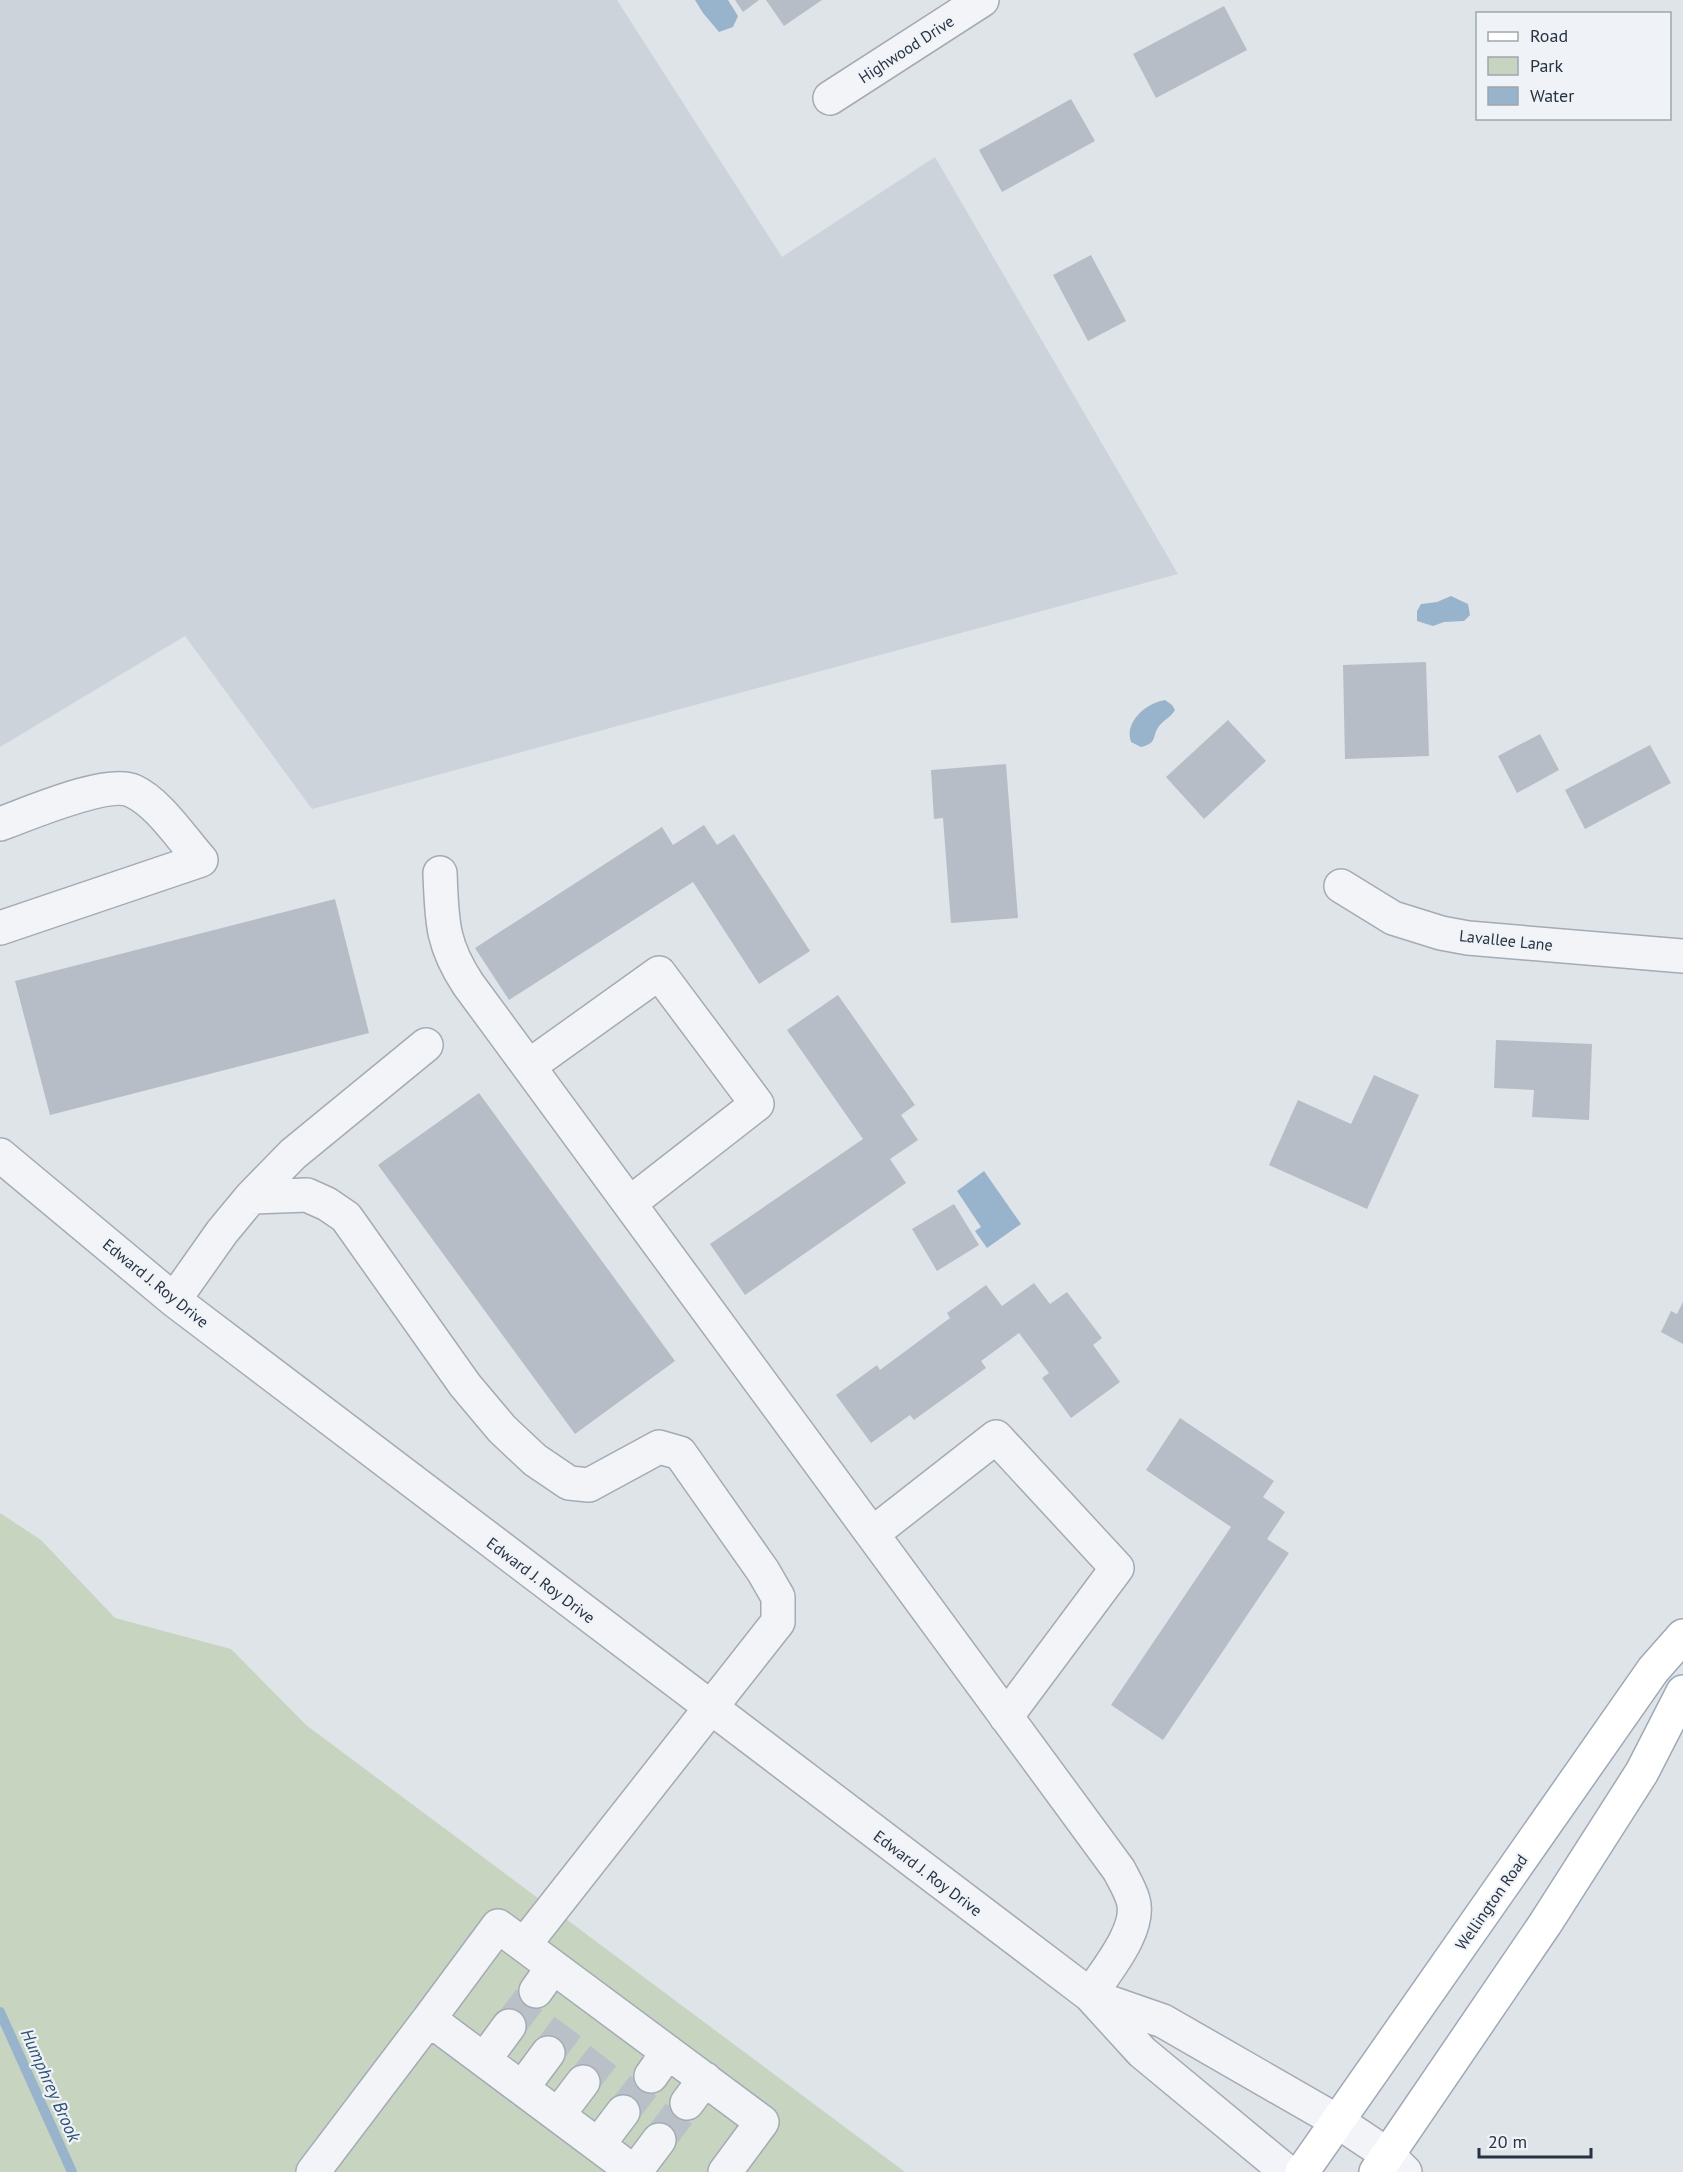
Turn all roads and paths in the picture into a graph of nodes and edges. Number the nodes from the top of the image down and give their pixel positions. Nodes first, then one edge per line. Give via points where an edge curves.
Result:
1 (963, 5) edge
2 (830, 98) dead end
3 (0, 824) edge
4 (440, 873) dead end
5 (1341, 886) dead end
6 (0, 928) edge
7 (1683, 956) edge
8 (426, 1045) dead end
9 (529, 1066) junction
10 (0, 1155) edge
11 (251, 1197) junction
12 (630, 1203) junction
13 (174, 1300) junction
14 (872, 1534) junction
15 (1683, 1636) edge
16 (1683, 1692) edge
17 (711, 1709) junction
18 (1006, 1717) junction
19 (524, 1945) junction
20 (1089, 1995) junction
21 (429, 2019) junction
22 (509, 2026) tunnel mouth
23 (548, 2053) tunnel mouth
24 (484, 2060) junction
25 (583, 2082) tunnel mouth
26 (522, 2088) junction
27 (623, 2112) tunnel mouth
28 (558, 2115) junction
29 (1337, 2121) junction
30 (659, 2140) tunnel mouth
31 (598, 2145) junction
32 (1390, 2166) edge
33 (313, 2172) edge
34 (635, 2172) edge
35 (725, 2172) edge
36 (1287, 2172) edge
37 (1302, 2172) edge

1 - 2 street, Highwood Drive
3 - 6 street via 98,790 121,788 134,791 154,805 201,860
4 - 9 street via 448,948 468,984
5 - 7 street, Lavallee Lane via 1393,918 1441,933
8 - 11 street via 293,1154
9 - 12 street
9 - 12 street via 659,973 756,1104
10 - 13 street, Edward J. Roy Drive
11 - 13 street
11 - 17 street via 308,1196 346,1217 465,1384 502,1429 535,1460 569,1483 589,1485 659,1448 680,1453 778,1597 778,1622
12 - 14 street
13 - 17 street, Edward J. Roy Drive
14 - 18 street
14 - 18 street via 996,1437 1117,1568
15 - 29 main road, Wellington Road via 1653,1670
16 - 32 main road via 1642,1772
17 - 19 street
17 - 20 street, Edward J. Roy Drive
18 - 20 street via 1119,1870 1134,1902 1129,1934
19 - 21 street via 498,1926
19 - 35 street via 544,1979 696,2091 762,2122
20 - 29 street, Edward J. Roy Drive via 1162,2021
20 - 36 street, Edward J. Roy Drive via 1142,2052
21 - 24 street
21 - 33 street
22 - 24 street
23 - 26 street
24 - 26 street
25 - 28 street
26 - 28 street
27 - 31 street
28 - 31 street
29 - 32 street, Edward J. Roy Drive
29 - 37 main road, Wellington Road
30 - 34 street
31 - 34 street

